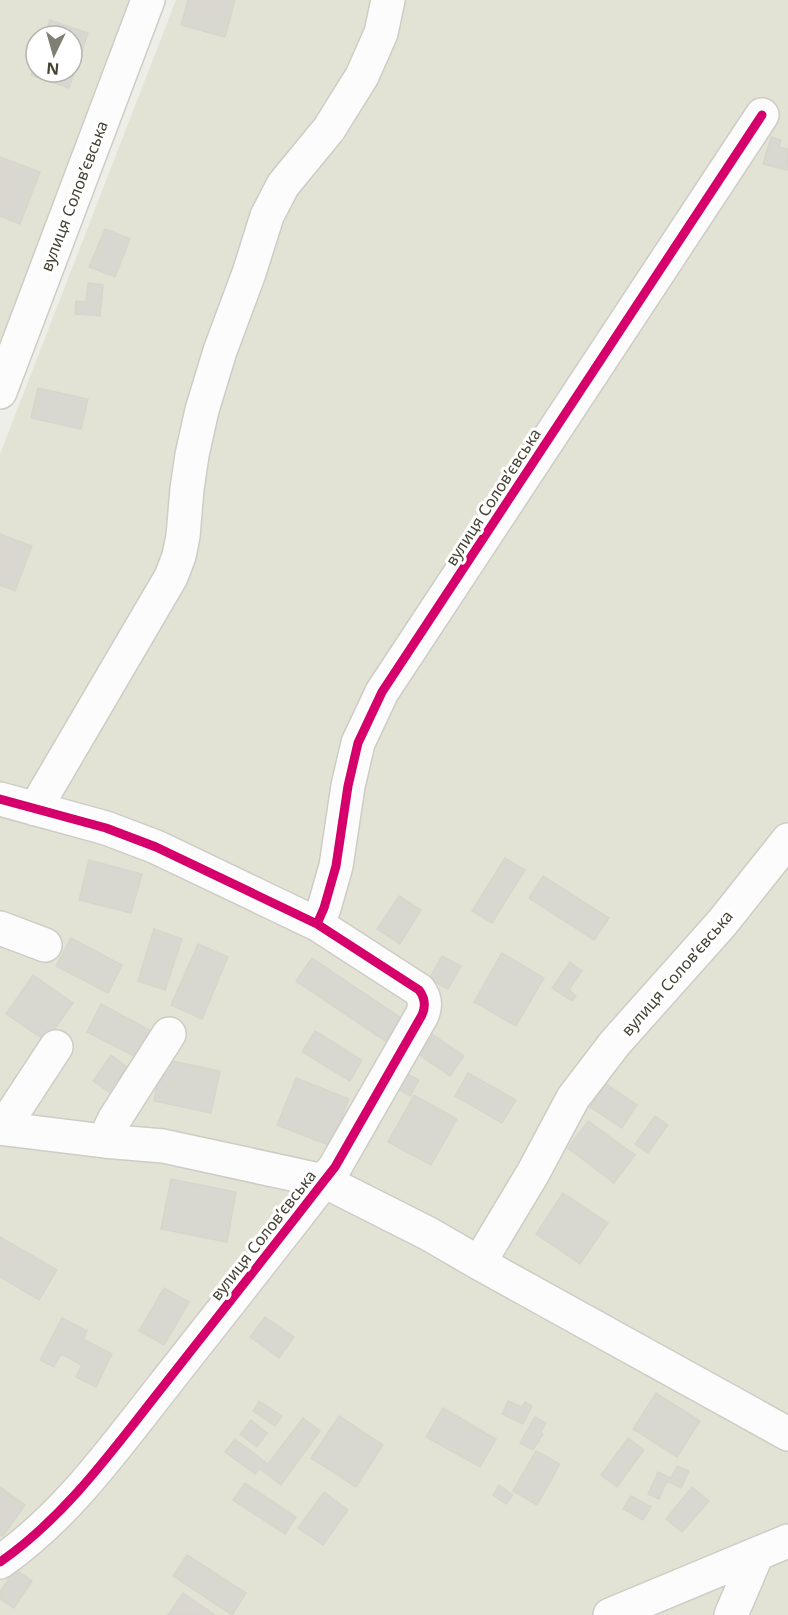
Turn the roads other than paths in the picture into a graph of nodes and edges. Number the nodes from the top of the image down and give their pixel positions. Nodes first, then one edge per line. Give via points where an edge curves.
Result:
1 (148, 0) edge
2 (388, 0) edge
3 (762, 115) dead end
4 (0, 392) edge
5 (0, 799) edge
6 (35, 809) junction
7 (788, 840) edge
8 (316, 924) junction
9 (0, 928) edge
10 (45, 945) dead end
11 (169, 1034) dead end
12 (56, 1047) dead end
13 (1, 1128) edge
14 (104, 1141) junction
15 (324, 1181) junction
16 (478, 1263) junction
17 (788, 1434) edge
18 (788, 1541) edge
19 (758, 1554) junction
20 (0, 1562) edge
21 (610, 1615) edge
22 (731, 1615) edge

1 - 4 street, вулиця Соловʼєвська
2 - 6 street via 381,33 362,76 328,129 283,185 267,216 202,410 192,455 181,546 171,577
3 - 8 street, вулиця Соловʼєвська via 382,692 358,743 336,866
5 - 6 street, вулиця Соловʼєвська
6 - 8 street, вулиця Соловʼєвська via 106,828 156,847
7 - 16 street, вулиця Соловʼєвська via 573,1098
8 - 15 street, вулиця Соловʼєвська via 418,990 425,1005
9 - 10 street
11 - 14 street
12 - 13 street
13 - 14 street, вулиця Соловʼєвська
14 - 15 street, вулиця Соловʼєвська via 163,1146
15 - 16 street, вулиця Соловʼєвська
15 - 20 street, вулиця Соловʼєвська via 92,1476 45,1526
16 - 17 street, вулиця Соловʼєвська
18 - 19 street
19 - 21 street
19 - 22 street

